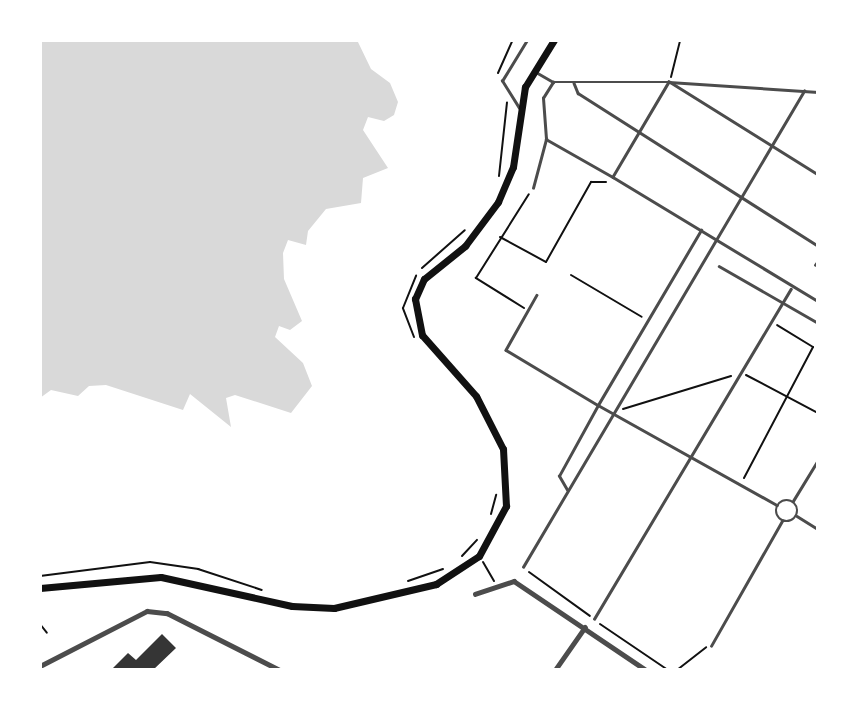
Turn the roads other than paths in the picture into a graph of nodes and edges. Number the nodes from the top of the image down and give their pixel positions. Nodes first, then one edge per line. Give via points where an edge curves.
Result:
1 (527, 40) edge
2 (553, 40) edge
3 (533, 70) junction
4 (553, 82) junction
5 (669, 82) junction
6 (574, 83) junction
7 (804, 91) junction
8 (818, 92) edge
9 (520, 110) junction
10 (639, 132) junction
11 (546, 139) junction
12 (770, 145) junction
13 (818, 175) edge
14 (613, 177) junction
15 (533, 188) road end
16 (741, 196) junction
17 (701, 230) junction
18 (715, 238) junction
19 (818, 246) edge
20 (719, 266) dead end
21 (792, 287) junction
22 (537, 295) dead end
23 (818, 295) edge
24 (816, 300) edge
25 (783, 304) junction
26 (818, 323) edge
27 (598, 405) junction
28 (612, 413) junction
29 (692, 458) junction
30 (818, 460) edge
31 (567, 490) junction
32 (793, 501) junction
33 (777, 505) junction
34 (796, 516) junction
35 (782, 521) junction
36 (818, 529) edge
37 (523, 567) dead end
38 (40, 588) edge
39 (475, 594) dead end
40 (594, 619) dead end
41 (585, 627) junction
42 (711, 646) road end
43 (40, 666) edge
44 (280, 670) edge
45 (555, 670) edge
46 (646, 670) edge

1 - 9 lane via 502,81
2 - 3 main road
3 - 4 lane
3 - 9 main road
4 - 6 lane
4 - 11 lane via 543,99
5 - 6 lane
5 - 7 lane
5 - 10 lane
5 - 12 lane
6 - 10 lane via 578,93
7 - 8 lane
7 - 12 lane
9 - 38 main road via 513,167 498,202 471,240 424,279 414,307 422,335 476,396 503,449 506,506 479,556 436,584 334,608 292,606 161,577
10 - 14 lane
10 - 16 lane
11 - 14 lane
11 - 15 lane
12 - 13 lane
12 - 16 lane
14 - 17 lane
16 - 18 lane
16 - 19 lane
17 - 18 lane
17 - 27 lane
18 - 21 lane
18 - 28 lane
20 - 25 lane
21 - 24 lane
21 - 25 lane
22 - 27 lane via 506,350
23 - 24 lane
25 - 26 lane
25 - 29 lane
27 - 28 lane
27 - 31 lane via 559,477
28 - 29 lane
28 - 31 lane
29 - 33 lane
29 - 40 lane
30 - 32 lane
31 - 37 lane
32 - 33 lane
32 - 34 lane
33 - 35 lane
34 - 35 lane
34 - 36 lane
35 - 42 lane
39 - 41 street via 514,581
41 - 45 street
41 - 46 street
43 - 44 street via 147,611 167,614

